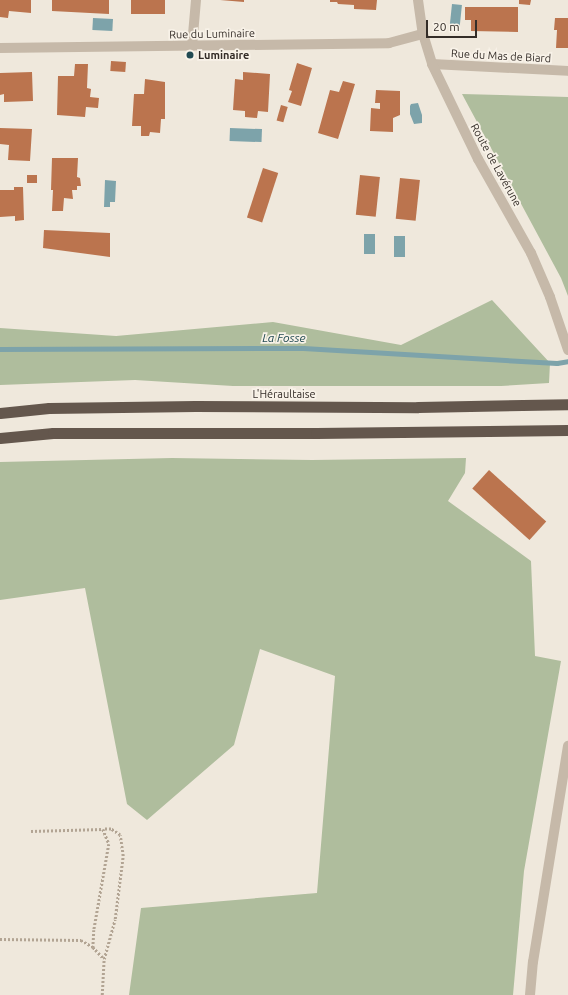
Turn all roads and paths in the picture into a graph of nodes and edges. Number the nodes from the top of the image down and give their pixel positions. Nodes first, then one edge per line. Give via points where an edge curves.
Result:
1 (196, 0) edge
2 (418, 0) edge
3 (423, 34) junction
4 (192, 46) junction
5 (0, 48) edge
6 (432, 64) junction
7 (568, 71) edge
8 (568, 350) edge
9 (568, 404) edge
10 (0, 413) edge
11 (568, 430) edge
12 (0, 438) edge
13 (568, 746) edge
14 (103, 829) junction
15 (31, 831) dead end
16 (0, 939) edge
17 (93, 947) junction
18 (104, 960) junction
19 (102, 995) edge
20 (530, 995) edge

1 - 4 street
2 - 3 street, Route de Lavérune
3 - 4 street, Rue du Luminaire via 389,43
3 - 6 street, Route de Lavérune
4 - 5 street, Rue du Luminaire
6 - 7 street, Rue du Mas de Biard
6 - 8 street, Route de Lavérune via 478,159 531,253
9 - 10 highway, L'Héraultaise via 56,408
11 - 12 highway via 53,433
13 - 20 street via 533,962
14 - 15 path
14 - 17 path via 109,844
14 - 18 path via 111,829 120,835 123,856 115,919
16 - 17 path via 81,940
17 - 18 path
18 - 19 path

